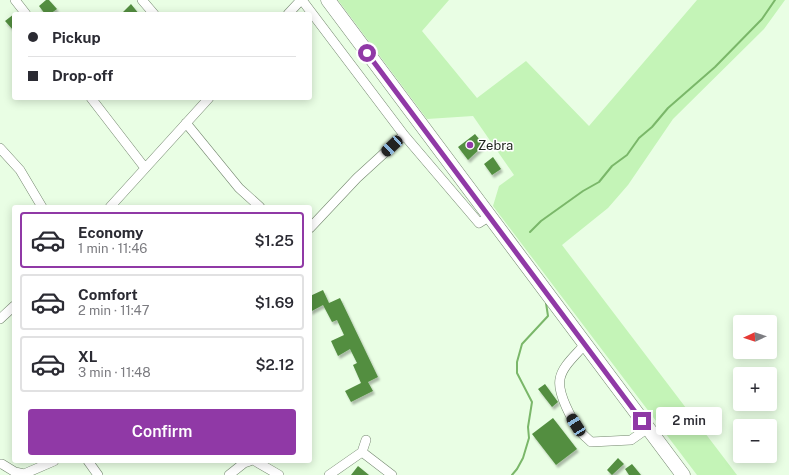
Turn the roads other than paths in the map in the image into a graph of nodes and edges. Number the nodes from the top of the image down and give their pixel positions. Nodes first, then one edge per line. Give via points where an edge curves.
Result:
1 (15, 0) edge
2 (142, 0) edge
3 (301, 0) edge
4 (328, 0) edge
5 (24, 12) edge
6 (152, 12) edge
7 (290, 12) edge
8 (310, 12) edge
9 (312, 14) edge
10 (93, 100) edge
11 (207, 100) edge
12 (186, 123) junction
13 (404, 135) junction
14 (0, 148) edge
15 (145, 168) junction
16 (41, 205) edge
17 (112, 205) edge
18 (258, 205) edge
19 (490, 216) junction
20 (312, 226) edge
21 (12, 308) edge
22 (0, 320) edge
23 (585, 344) junction
24 (648, 428) junction
25 (366, 440) dead end
26 (362, 452) junction
27 (49, 463) edge
28 (89, 463) edge
29 (244, 463) edge
30 (258, 463) edge
31 (0, 464) edge
32 (98, 475) edge
33 (229, 475) edge
34 (278, 475) edge
35 (329, 475) edge
36 (392, 475) edge
37 (683, 475) edge

1 - 5 street
2 - 6 street
3 - 7 street
3 - 8 street
4 - 19 highway
9 - 13 street
10 - 15 street
11 - 12 street
12 - 15 street
12 - 18 street via 239,188
13 - 19 street via 479,223
13 - 20 street via 357,178
14 - 16 street via 20,170
15 - 17 street
19 - 23 highway
21 - 22 street
23 - 24 highway
23 - 24 street via 566,367 560,379 560,391 581,432 591,442 616,441 631,440
24 - 37 highway
25 - 26 street
26 - 35 street
26 - 36 street
27 - 31 street via 24,474
28 - 32 street
29 - 33 street
30 - 34 street

